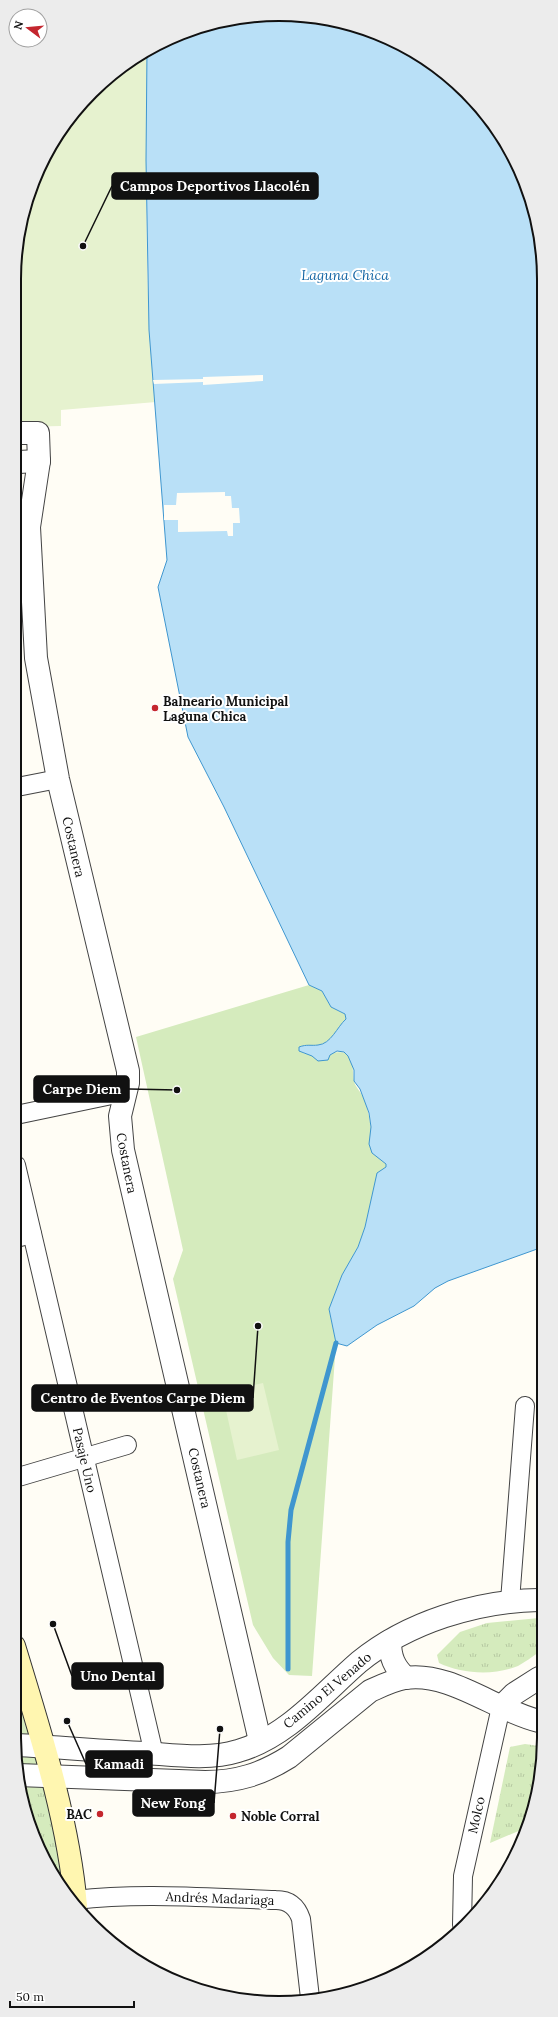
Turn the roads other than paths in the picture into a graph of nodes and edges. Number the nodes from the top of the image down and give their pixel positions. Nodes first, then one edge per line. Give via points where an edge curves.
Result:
1 (21, 433) edge
2 (29, 462) edge
3 (58, 779) junction
4 (21, 786) edge
5 (126, 1092) junction
6 (21, 1114) edge
7 (21, 1209) edge
8 (24, 1236) edge
9 (525, 1406) dead end
10 (127, 1445) dead end
11 (84, 1457) junction
12 (21, 1476) edge
13 (537, 1600) edge
14 (510, 1601) junction
15 (390, 1641) junction
16 (21, 1669) edge
17 (406, 1678) junction
18 (537, 1679) edge
19 (501, 1707) junction
20 (537, 1720) edge
21 (260, 1742) junction
22 (21, 1744) edge
23 (45, 1746) junction
24 (154, 1754) junction
25 (24, 1775) edge
26 (53, 1776) junction
27 (75, 1896) edge
28 (80, 1902) edge
29 (462, 1919) edge
30 (310, 1994) edge

1 - 2 street, Costanera via 38,433
2 - 3 street, Costanera via 29,527 36,658
3 - 4 street
3 - 5 street, Costanera via 127,1066
5 - 6 street
5 - 21 street, Costanera via 120,1116 123,1150
7 - 8 street, Pasaje Uno
8 - 11 street, Pasaje Uno
9 - 14 street
10 - 11 street
11 - 12 street
11 - 24 street, Pasaje Uno
13 - 14 street, Camino El Venado
14 - 15 street, Camino El Venado via 443,1616
15 - 17 street via 394,1665
15 - 21 street, Camino El Venado via 359,1662 301,1714
16 - 23 main road
17 - 19 street, Camino El Venado via 424,1678 447,1684
17 - 26 street, Camino El Venado via 370,1691 289,1757 246,1778 205,1782
18 - 19 street via 519,1690
19 - 20 street, Camino El Venado
19 - 29 street, Molco via 463,1876
21 - 24 street, Camino El Venado via 238,1752 217,1755
22 - 23 street, Camino El Venado
23 - 24 street, Camino El Venado
23 - 26 main road
25 - 26 street, Camino El Venado
26 - 27 main road
28 - 30 street, Andrés Madariaga via 121,1896 288,1902 297,1909 301,1919

